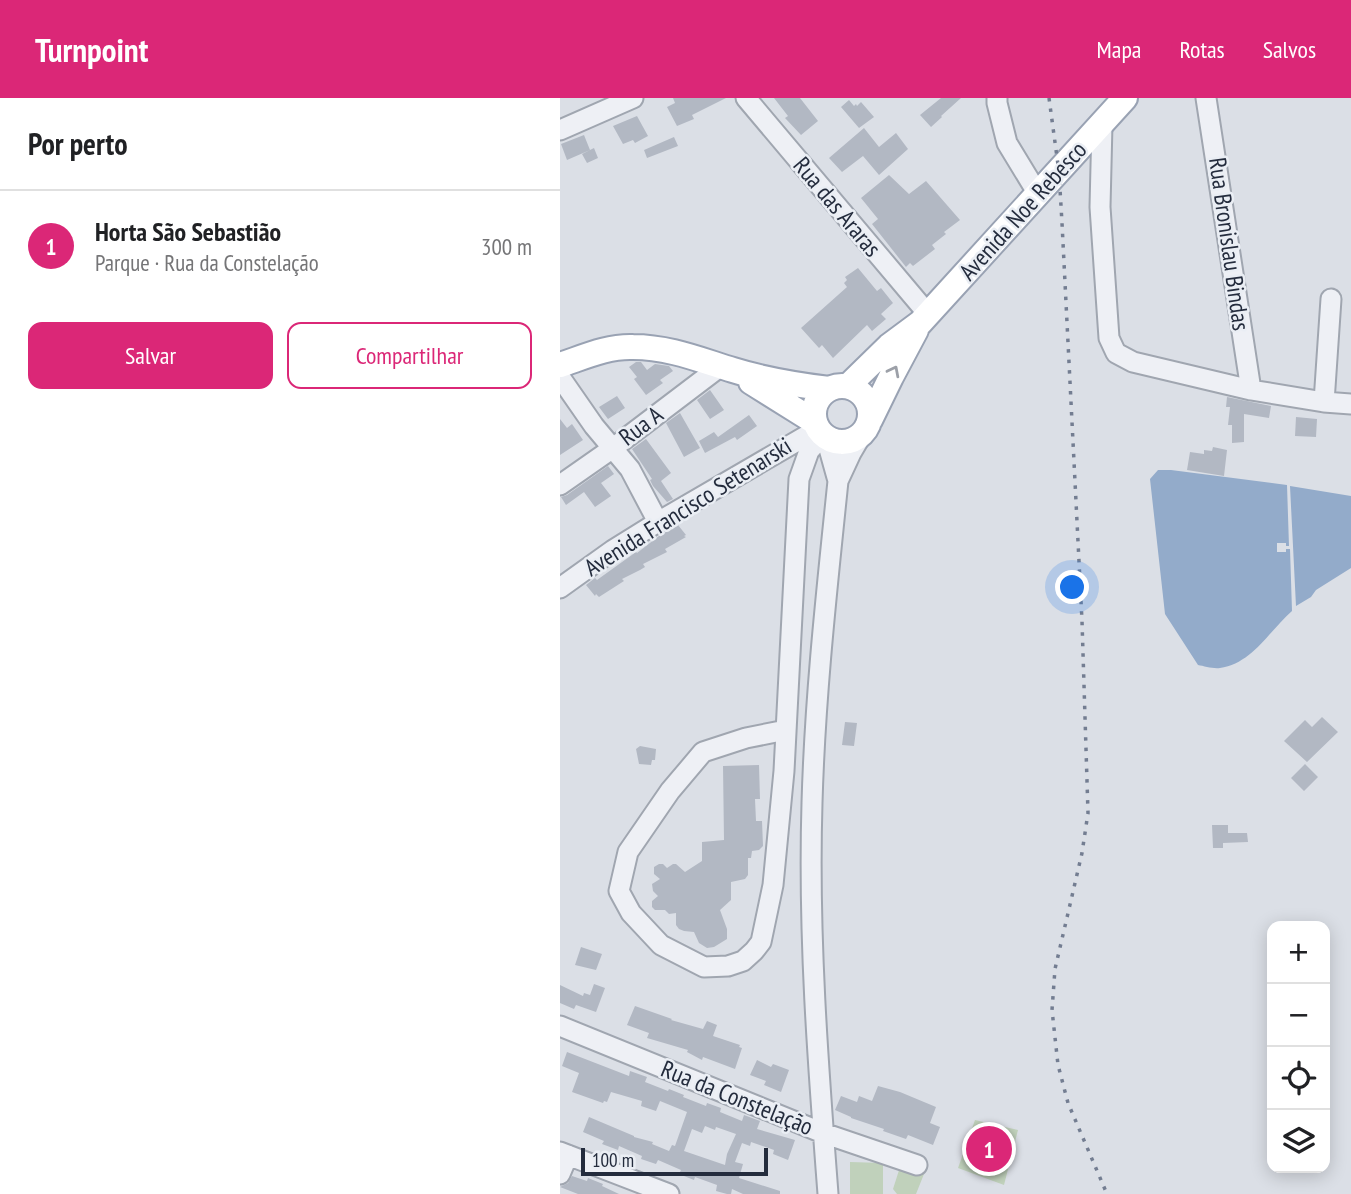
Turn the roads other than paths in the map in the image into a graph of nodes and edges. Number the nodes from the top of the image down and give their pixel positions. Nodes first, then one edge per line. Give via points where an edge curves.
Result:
1 (633, 98) edge
2 (746, 98) edge
3 (1125, 98) edge
4 (1206, 98) edge
5 (996, 100) edge
6 (1102, 124) junction
7 (560, 130) edge
8 (1038, 194) junction
9 (1331, 299) dead end
10 (924, 319) junction
11 (560, 365) edge
12 (727, 368) junction
13 (560, 377) edge
14 (839, 388) junction
15 (1251, 390) junction
16 (1324, 402) junction
17 (1351, 404) edge
18 (866, 428) junction
19 (821, 431) junction
20 (613, 448) junction
21 (838, 481) junction
22 (560, 485) edge
23 (658, 522) junction
24 (560, 588) edge
25 (786, 730) junction
26 (560, 1026) edge
27 (823, 1133) junction
28 (564, 1154) edge
29 (917, 1165) dead end
30 (560, 1174) edge
31 (669, 1194) edge
32 (828, 1194) edge

1 - 7 street
2 - 10 street, Rua das Araras
3 - 6 main road, Avenida Noe Rebesco
4 - 15 street, Rua Bronislau Bindas
5 - 8 street via 1007,143
6 - 8 main road, Avenida Noe Rebesco
6 - 15 street via 1100,207 1109,338 1116,354
8 - 10 main road, Avenida Noe Rebesco
9 - 16 street
10 - 14 main road, Avenida Noe Rebesco
18 -> 10 main road, Avenida Noe Rebesco
11 - 12 main road via 633,346 673,351
12 - 14 main road via 782,383
12 - 19 main road
12 - 20 street, Rua A
13 - 20 street
14 - 18 main road via 856,389 869,403
14 - 19 main road via 816,403 814,412
15 - 16 street
16 - 17 street
18 - 19 main road via 844,443
18 - 21 street
19 - 21 street
19 - 23 street, Avenida Francisco Setenarski
19 - 25 street via 799,479
20 - 22 street, Rua A
20 - 23 street via 630,469
21 - 27 street via 816,708 812,805 812,914
23 - 24 street, Avenida Francisco Setenarski
25 - 25 street via 773,885 761,942 743,961 728,967 704,967 661,944 631,913 620,891 628,852 703,752
26 - 27 street, Rua da Constelação
27 - 29 street, Rua da Constelação
27 - 32 street
28 - 30 street
28 - 31 street

